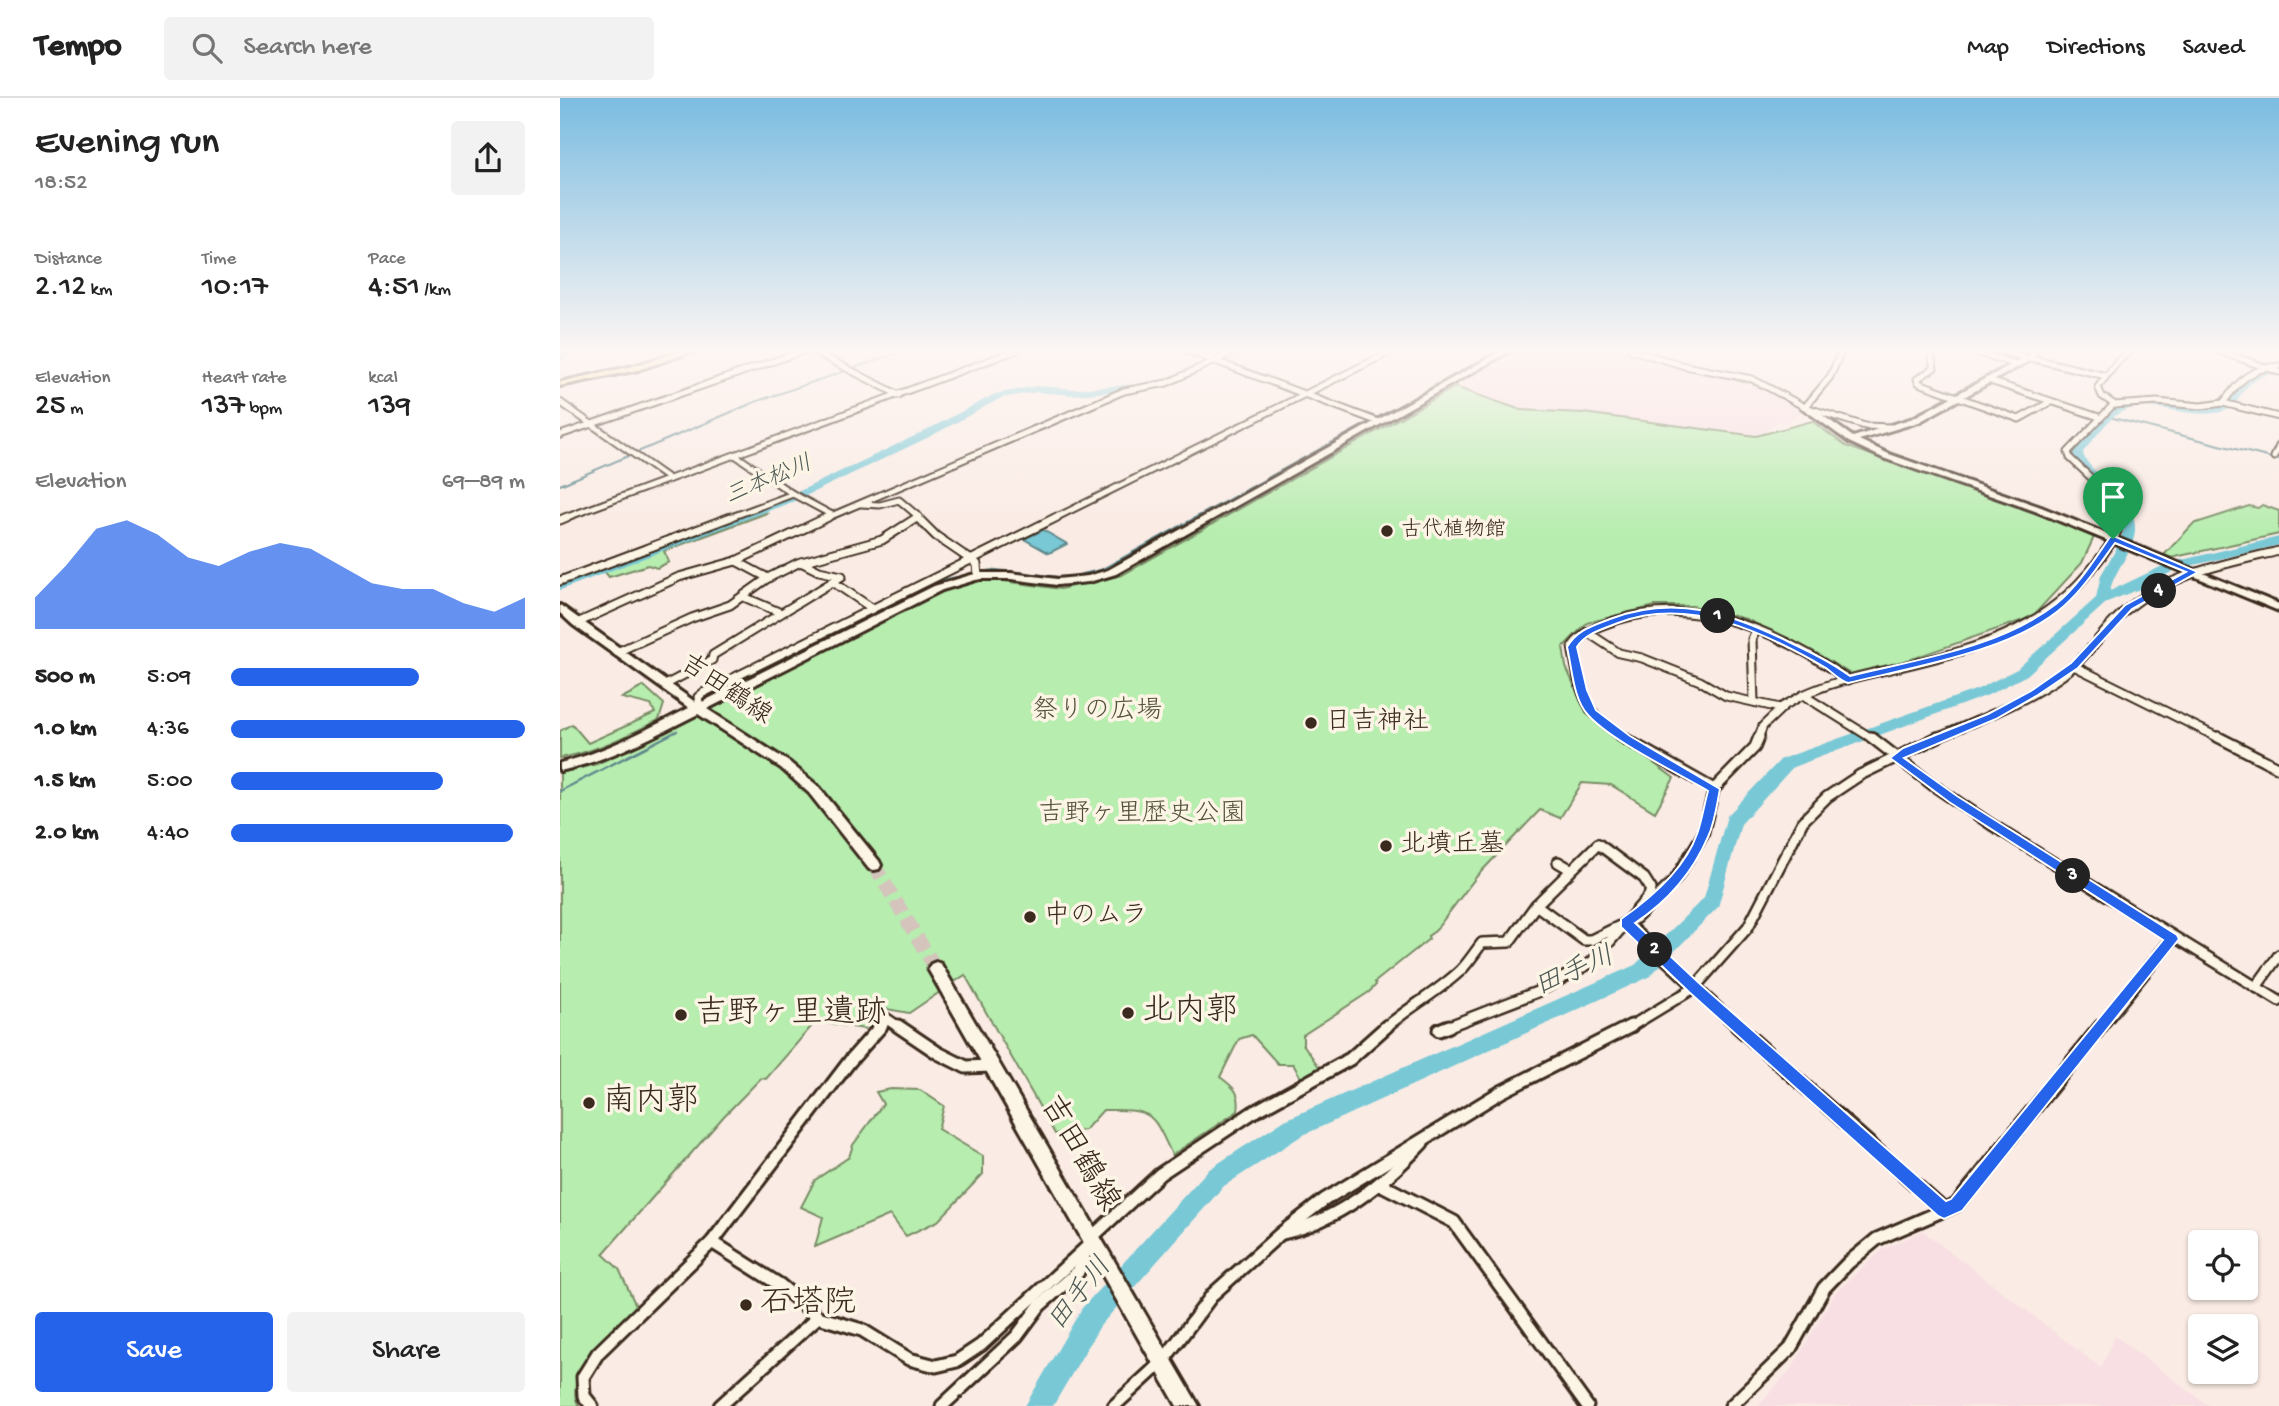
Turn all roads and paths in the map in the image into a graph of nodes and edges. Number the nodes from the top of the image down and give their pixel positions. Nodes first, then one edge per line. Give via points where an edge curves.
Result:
1 (572, 411) edge
2 (632, 411) edge
3 (855, 411) edge
4 (1077, 411) edge
5 (1273, 411) edge
6 (1349, 411) edge
7 (1399, 411) edge
8 (1811, 411) edge
9 (1818, 411) edge
10 (1932, 411) edge
11 (1996, 411) edge
12 (2034, 411) edge
13 (2080, 411) edge
14 (2107, 411) edge
15 (2255, 411) edge
16 (2099, 417) junction
17 (2279, 417) edge
18 (1379, 422) junction
19 (591, 425) junction
20 (1892, 427) junction
21 (560, 435) edge
22 (1852, 440) junction
23 (2279, 446) edge
24 (735, 455) junction
25 (2274, 457) dead end
26 (669, 479) junction
27 (793, 494) junction
28 (858, 504) junction
29 (832, 515) junction
30 (919, 519) junction
31 (560, 520) edge
32 (2113, 539) junction
33 (2279, 551) edge
34 (736, 561) junction
35 (973, 561) junction
36 (802, 562) junction
37 (978, 572) junction
38 (2193, 572) junction
39 (768, 578) junction
40 (560, 581) edge
41 (833, 582) junction
42 (744, 597) junction
43 (2279, 608) edge
44 (873, 609) junction
45 (562, 613) edge
46 (781, 613) junction
47 (577, 623) junction
48 (1756, 630) junction
49 (1587, 632) junction
50 (617, 652) junction
51 (777, 656) junction
52 (787, 664) junction
53 (2074, 666) junction
54 (1848, 680) junction
55 (665, 685) junction
56 (1803, 695) junction
57 (1754, 702) junction
58 (1784, 706) junction
59 (700, 708) junction
60 (1895, 758) junction
61 (560, 767) edge
62 (2279, 768) edge
63 (1714, 789) junction
64 (1558, 862) dead end
65 (874, 865) tunnel mouth
66 (1570, 869) junction
67 (1536, 905) junction
68 (1626, 923) junction
69 (2172, 939) junction
70 (2279, 955) edge
71 (936, 969) tunnel mouth
72 (2256, 987) junction
73 (1694, 988) junction
74 (2279, 1001) edge
75 (1438, 1030) dead end
76 (991, 1066) junction
77 (1428, 1135) junction
78 (1380, 1184) junction
79 (1944, 1210) junction
80 (1280, 1234) junction
81 (712, 1242) junction
82 (1089, 1242) junction
83 (818, 1317) junction
84 (1163, 1361) junction
85 (592, 1406) edge
86 (720, 1406) edge
87 (942, 1406) edge
88 (1114, 1406) edge
89 (1189, 1406) edge
90 (1587, 1406) edge
91 (1731, 1406) edge

1 - 19 street
2 - 19 street
3 - 24 street
4 - 28 street
5 - 35 street
6 - 18 street
7 - 18 street
8 - 22 street
9 - 20 street via 1865,426
10 - 20 street
11 - 12 street via 2019,419
13 - 16 street
14 - 16 street
15 - 17 street
16 - 32 street via 2068,452 2114,507 2118,523
18 - 37 street via 1112,572 1057,582
19 - 21 street
19 - 26 street
20 - 22 main road
22 - 32 street via 1909,466
23 - 25 street
24 - 26 street
24 - 27 street
26 - 31 street
27 - 29 street
27 - 40 street
28 - 29 street
28 - 30 street via 899,500
29 - 34 street
30 - 35 street
30 - 36 street via 882,540
32 - 38 street
32 - 54 street via 2060,605 2021,630 1962,651
33 - 38 street
34 - 39 street
34 - 47 street via 666,582
35 - 37 street
35 - 44 street
36 - 39 street
36 - 41 street via 819,572 842,576
37 - 52 street
38 - 43 street
38 - 53 street via 2129,607
39 - 42 street
41 - 44 street
41 - 46 street
42 - 46 street
42 - 50 street
44 - 51 street
45 - 47 street, 吉田鶴線
46 - 55 street via 712,654 712,660
47 - 50 street, 吉田鶴線
48 - 49 street via 1693,611 1659,610
48 - 54 street via 1830,666
48 - 57 street via 1752,639
49 - 57 street via 1619,653 1700,681 1726,696
49 - 63 street via 1572,647 1589,710 1626,738
50 - 55 street, 吉田鶴線
51 - 52 street
51 - 59 street via 703,693 698,697
52 - 59 street
53 - 60 street via 1992,716
53 - 62 street
54 - 56 street
55 - 59 street, 吉田鶴線
56 - 58 street
56 - 60 street via 1829,707
57 - 58 street
58 - 63 street via 1763,726 1755,747
59 - 61 street via 621,748
59 - 65 street, 吉田鶴線 via 814,790
60 - 69 street
60 - 73 street via 1814,809 1793,836 1748,927
63 - 68 street via 1694,852 1651,906
64 - 66 street
66 - 67 street
66 - 68 street via 1598,844 1644,878 1651,889 1649,896
67 - 68 street via 1584,940
67 - 82 street via 1509,942 1482,943 1463,968 1406,1009 1350,1059 1252,1113 1160,1174
68 - 73 street
68 - 75 street via 1592,962 1537,992
69 - 72 street
69 - 79 street via 1956,1205
70 - 72 street
71 - 76 street, 吉田鶴線
72 - 74 street
73 - 77 street
73 - 79 street
76 - 81 street via 966,1067 887,1019
76 - 82 street, 吉田鶴線
77 - 78 street
77 - 80 street via 1324,1200
78 - 80 street via 1303,1230
78 - 90 street via 1454,1222
79 - 91 street via 1877,1240 1848,1263 1824,1288 1790,1349
80 - 84 street via 1213,1294
81 - 83 street via 780,1285
81 - 85 street via 598,1353 583,1377 584,1396
82 - 83 street via 981,1345 957,1361 936,1366 909,1359 862,1330
82 - 84 main road, 吉田鶴線
82 - 87 street via 1078,1272 1040,1304 1017,1336
83 - 86 street
84 - 88 street
84 - 89 street, 吉田鶴線

